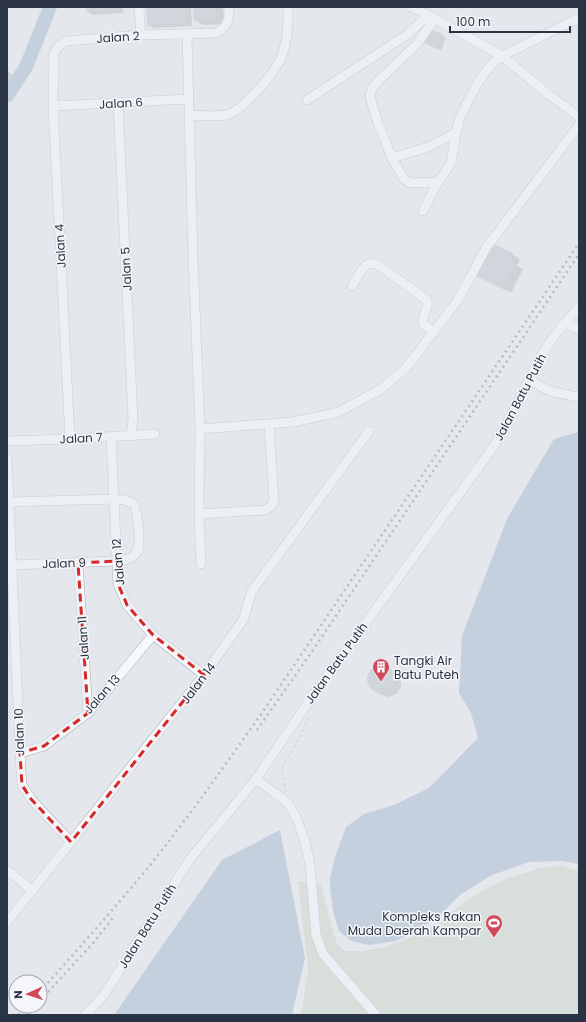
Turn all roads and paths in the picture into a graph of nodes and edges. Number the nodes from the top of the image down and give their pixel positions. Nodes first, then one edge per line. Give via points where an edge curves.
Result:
1 (140, 7) edge
2 (229, 7) edge
3 (288, 7) edge
4 (411, 7) edge
5 (432, 17) junction
6 (579, 18) edge
7 (187, 34) junction
8 (141, 35) junction
9 (54, 54) joint
10 (502, 56) junction
11 (188, 99) junction
12 (307, 100) dead end
13 (118, 103) junction
14 (53, 106) junction
15 (188, 115) junction
16 (579, 117) edge
17 (579, 125) edge
18 (456, 133) junction
19 (392, 158) junction
20 (439, 182) junction
21 (424, 211) dead end
22 (352, 286) dead end
23 (579, 307) edge
24 (564, 324) junction
25 (579, 329) edge
26 (434, 332) junction
27 (529, 378) junction
28 (579, 397) edge
29 (269, 425) junction
30 (200, 429) junction
31 (369, 431) dead end
32 (154, 434) dead end
33 (131, 436) junction
34 (111, 437) junction
35 (70, 439) junction
36 (7, 441) edge
37 (7, 459) edge
38 (114, 499) junction
39 (9, 502) junction
40 (200, 514) junction
41 (117, 561) junction
42 (78, 563) junction
43 (201, 564) dead end
44 (12, 565) junction
45 (154, 634) junction
46 (204, 675) junction
47 (88, 712) junction
48 (310, 714) dead end
49 (20, 753) junction
50 (256, 779) junction
51 (288, 796) dead end
52 (71, 842) junction
53 (7, 870) edge
54 (32, 890) junction
55 (7, 922) edge
56 (86, 1015) edge
57 (376, 1015) edge

1 - 8 street
2 - 7 street, Jalan 2 via 229,18 225,28 217,33
3 - 15 street via 288,33 283,54 276,68 250,98 238,109 225,115
4 - 5 street
5 - 10 street
5 - 12 street
5 - 19 street via 416,45 378,81 370,96
6 - 10 street
7 - 8 street, Jalan 2
7 - 11 street
8 - 9 street, Jalan 2 via 66,41
9 - 14 street, Jalan 4
10 - 16 street
10 - 18 street via 479,81 460,117
11 - 13 street, Jalan 6
11 - 15 street
13 - 14 street, Jalan 6
13 - 33 street, Jalan 5 via 133,419
14 - 35 street, Jalan 4
15 - 30 street
17 - 26 street via 486,248 458,300
18 - 19 street via 428,147
18 - 20 street via 451,163
19 - 20 street via 404,179 410,183
20 - 21 street
22 - 26 street via 364,267 368,264 378,265 427,300 428,305 422,322
23 - 24 street, Jalan Batu Putih
24 - 25 street
24 - 27 street, Jalan Batu Putih via 550,341
26 - 29 street via 406,368 381,389 340,412
27 - 28 street via 546,390
27 - 50 street, Jalan Batu Putih via 494,446 307,704
29 - 30 street
29 - 40 street via 274,501 271,506 266,510
30 - 40 street
31 - 46 street, Jalan 14 via 252,591 243,620
32 - 33 street, Jalan 7
33 - 34 street, Jalan 7
34 - 35 street, Jalan 7
34 - 38 street, Jalan 12
35 - 36 street, Jalan 7
37 - 39 street, Jalan 10
38 - 39 street
38 - 41 street, Jalan 12
38 - 41 street, Jalan 9 via 134,504 138,530 137,552 128,560
39 - 44 street, Jalan 10
40 - 43 street
41 - 42 street, Jalan 9
41 - 45 street, Jalan 12 via 118,584 127,605
42 - 44 street, Jalan 9
42 - 47 street, Jalan 11
44 - 49 street, Jalan 10
45 - 46 street, Jalan 12
45 - 47 street, Jalan 13
46 - 52 street, Jalan 14
47 - 49 street, Jalan 13 via 44,746
48 - 51 path via 283,766
49 - 52 street, Jalan 10 via 22,785 31,799
50 - 56 street, Jalan Batu Putih via 190,859 104,995
50 - 57 street via 288,803 300,826 310,864 316,935 323,954
52 - 54 street, Jalan 14
53 - 54 street
54 - 55 street, Jalan 14

